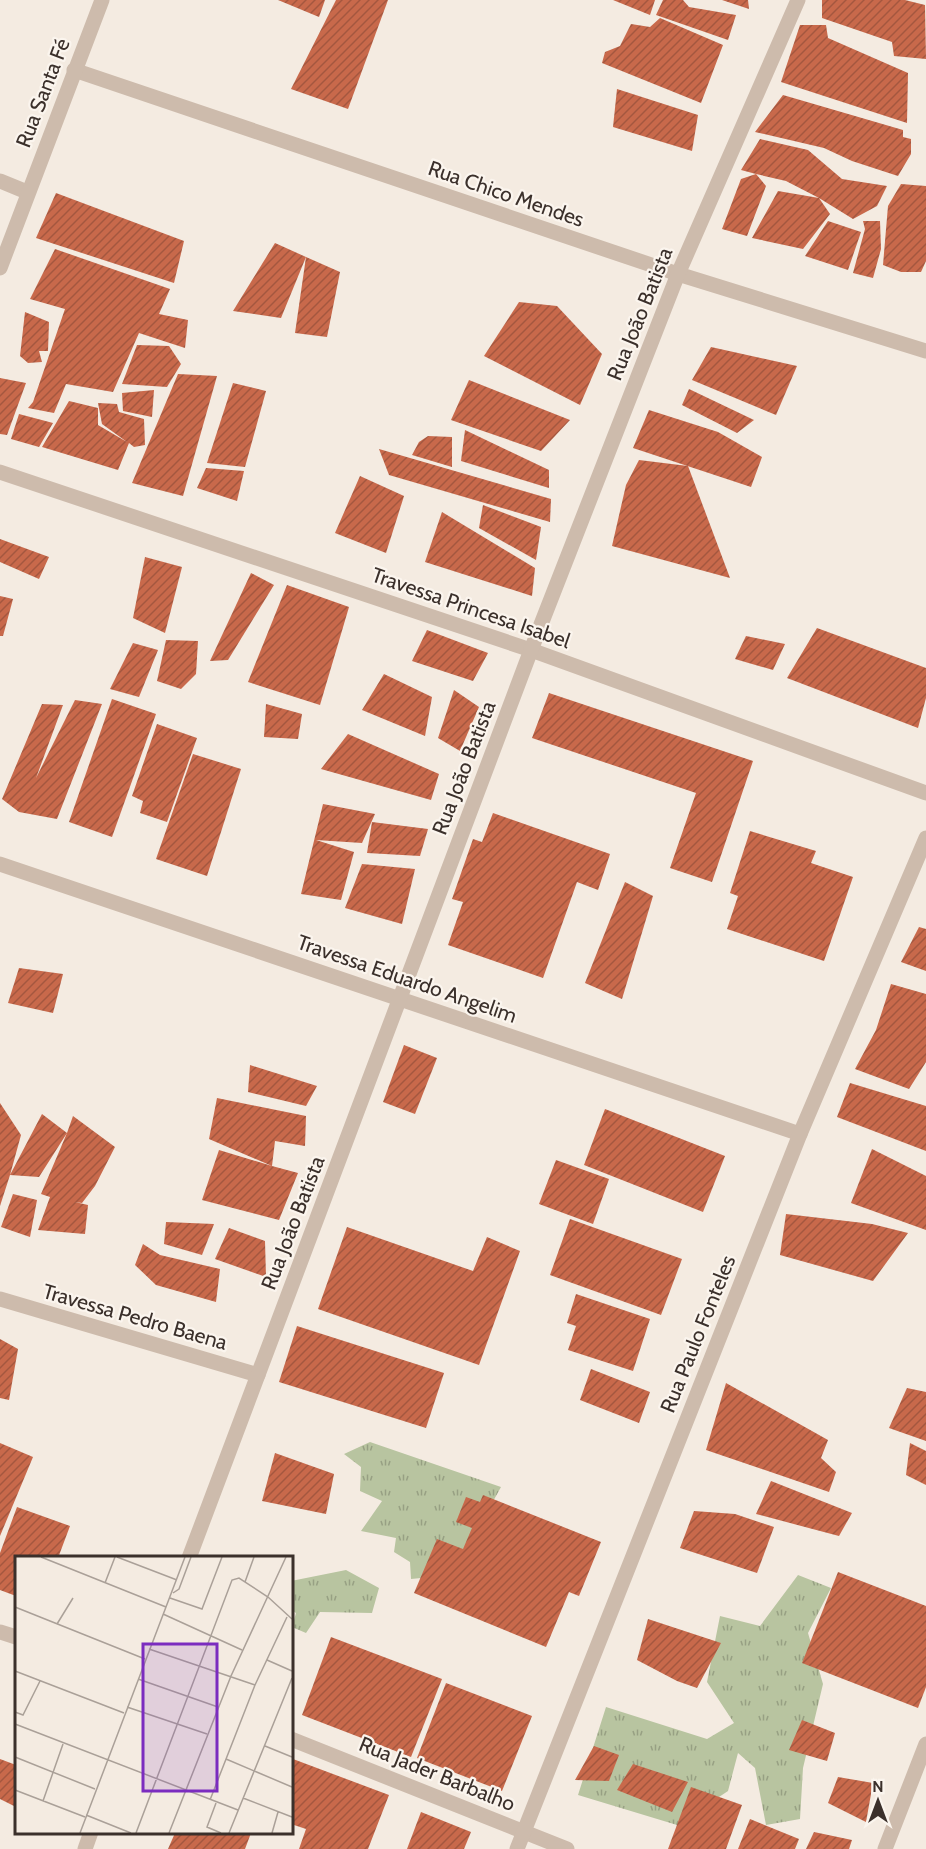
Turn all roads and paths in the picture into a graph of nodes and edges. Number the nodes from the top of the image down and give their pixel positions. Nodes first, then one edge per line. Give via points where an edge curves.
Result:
1 (102, 0) edge
2 (798, 0) edge
3 (74, 70) junction
4 (0, 181) edge
5 (27, 192) junction
6 (0, 268) edge
7 (678, 274) junction
8 (926, 351) edge
9 (0, 472) edge
10 (531, 650) junction
11 (926, 793) edge
12 (926, 838) edge
13 (0, 864) edge
14 (400, 999) junction
15 (800, 1134) junction
16 (0, 1299) edge
17 (258, 1375) junction
18 (190, 1556) edge
19 (0, 1632) edge
20 (15, 1637) edge
21 (292, 1738) edge
22 (926, 1744) edge
23 (524, 1832) junction
24 (91, 1834) edge
25 (85, 1849) edge
26 (517, 1849) edge
27 (567, 1849) edge
28 (885, 1849) edge

1 - 3 street, Rua Santa Fé
2 - 7 street, Rua João Batista
3 - 5 street, Rua Santa Fé
3 - 7 street, Rua Chico Mendes
4 - 5 street
5 - 6 street, Rua Santa Fé
7 - 8 street, Rua Chico Mendes
7 - 10 street, Rua João Batista
9 - 10 street, Travessa Princesa Isabel
10 - 11 street, Travessa Princesa Isabel
10 - 14 street, Rua João Batista
12 - 15 street, Rua Paulo Fonteles
13 - 14 street, Travessa Eduardo Angelim
14 - 15 street, Travessa Eduardo Angelim
14 - 17 street, Rua João Batista
15 - 23 street, Rua Paulo Fonteles
16 - 17 street, Travessa Pedro Baena
17 - 18 street, Rua João Batista
19 - 20 street
21 - 23 street, Rua Jader Barbalho
22 - 28 street
23 - 26 street, Rua Paulo Fonteles
23 - 27 street, Rua Jader Barbalho
24 - 25 street

